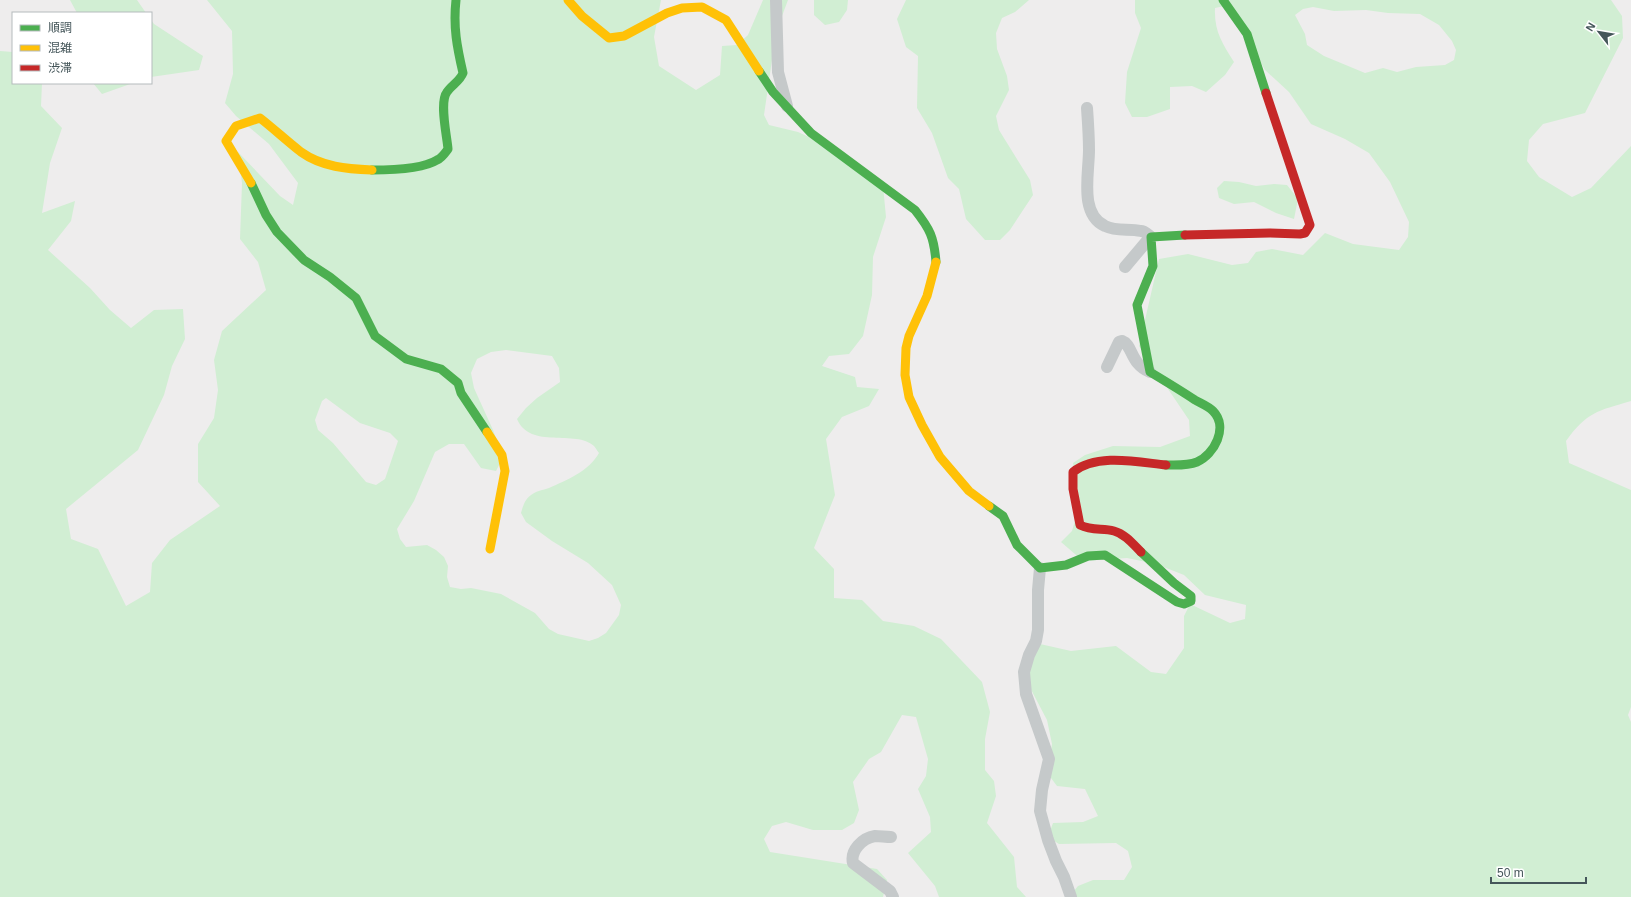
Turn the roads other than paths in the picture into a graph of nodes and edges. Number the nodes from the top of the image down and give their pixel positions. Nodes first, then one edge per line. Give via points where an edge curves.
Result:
1 (456, 0) edge
2 (568, 0) edge
3 (776, 0) edge
4 (1223, 0) edge
5 (787, 107) junction
6 (1087, 108) dead end
7 (1151, 238) junction
8 (1125, 267) dead end
9 (1106, 368) dead end
10 (1150, 372) junction
11 (490, 549) dead end
12 (1040, 568) junction
13 (892, 837) dead end
14 (893, 897) edge
15 (1071, 897) edge

1 - 11 street via 456,41 463,73 446,93 443,102 448,149 438,161 418,167 371,170 336,167 316,161 294,147 260,118 236,126 226,142 278,232 304,260 356,298 375,336 406,359 441,369 458,383 462,394 502,455 505,471
2 - 5 street via 582,16 609,38 624,36 666,13 682,8 702,7 726,20 773,92
3 - 5 street via 778,72
4 - 7 street via 1247,34 1310,225 1305,233 1298,234 1278,232
5 - 12 street via 811,133 915,210 926,224 934,241 936,262 927,296 906,348 905,375 910,397 940,457 969,491 1003,516 1017,545
6 - 7 street via 1088,203 1097,221 1104,226 1112,229 1142,230
7 - 8 street
7 - 10 street via 1153,266 1137,305
9 - 10 street via 1119,342 1122,341 1128,346 1136,364
10 - 12 street via 1213,411 1221,427 1220,436 1212,452 1194,464 1178,466 1128,461 1091,462 1073,471 1070,479 1080,525 1088,529 1114,531 1126,537 1191,596 1191,601 1184,604 1177,602 1105,555 1088,556 1066,565
12 - 15 street via 1038,630 1024,672 1026,694 1049,759 1040,811 1048,840
13 - 14 street via 874,836 868,839 856,847 852,857 853,863 890,891

